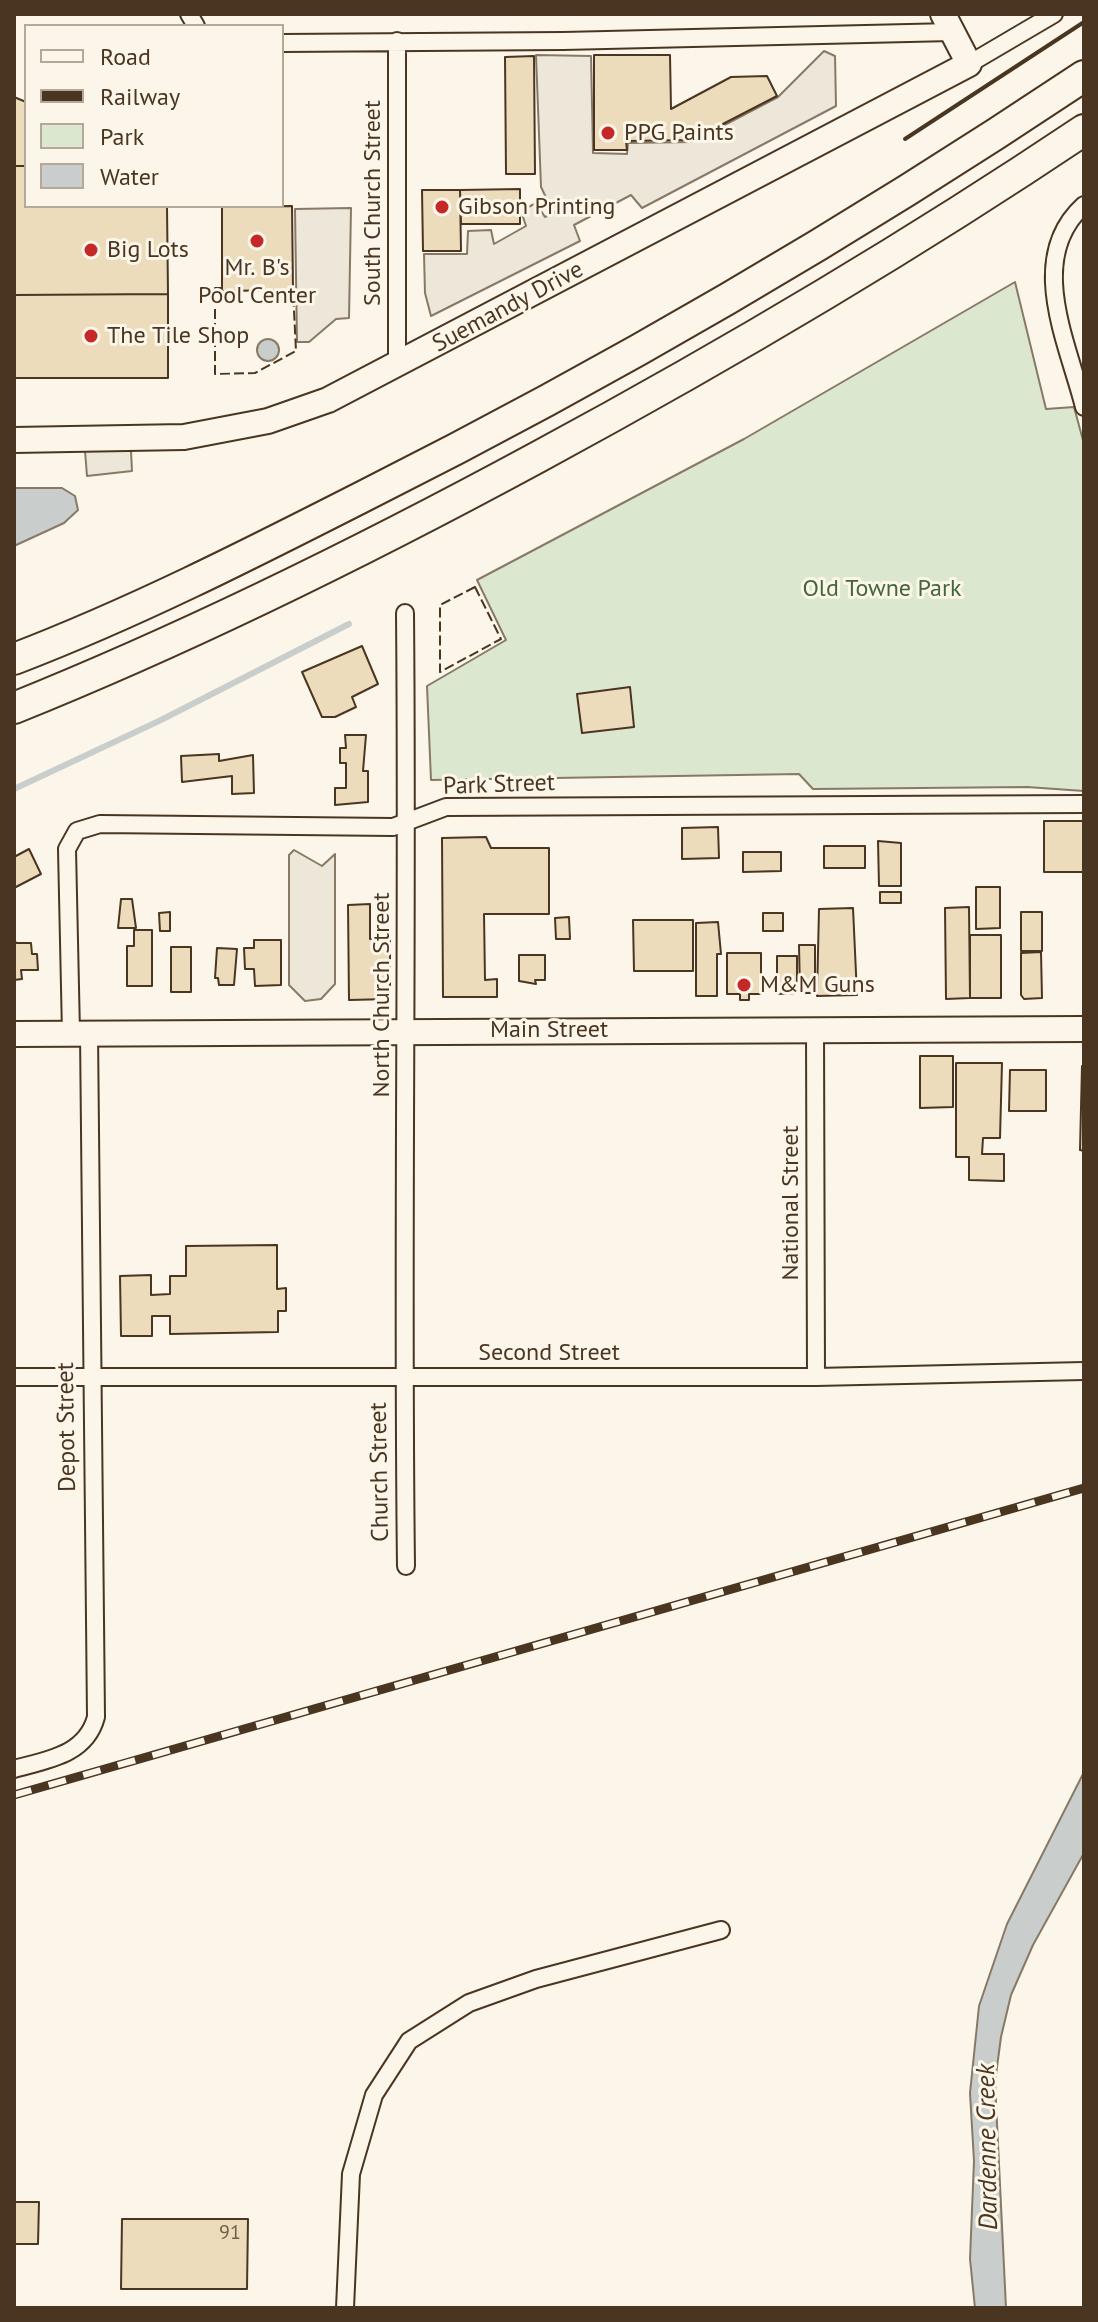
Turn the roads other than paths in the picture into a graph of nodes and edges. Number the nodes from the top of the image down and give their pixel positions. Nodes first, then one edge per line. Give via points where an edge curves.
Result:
1 (1054, 14) edge
2 (948, 23) edge
3 (397, 41) junction
4 (284, 43) edge
5 (969, 64) junction
6 (1084, 76) edge
7 (1084, 130) edge
8 (1084, 205) edge
9 (397, 366) junction
10 (1084, 407) edge
11 (14, 440) edge
12 (405, 613) dead end
13 (14, 659) edge
14 (17, 707) edge
15 (1084, 804) edge
16 (407, 821) junction
17 (815, 1028) junction
18 (1084, 1029) edge
19 (407, 1031) junction
20 (80, 1033) junction
21 (14, 1034) edge
22 (1084, 1371) edge
23 (90, 1376) junction
24 (402, 1376) junction
25 (14, 1377) edge
26 (816, 1377) junction
27 (406, 1566) dead end
28 (14, 1769) edge
29 (721, 1930) dead end
30 (345, 2308) edge

1 - 5 street
2 - 3 street via 563,41
2 - 5 street
3 - 4 street
3 - 9 street, South Church Street
5 - 9 street, Suemandy Drive
6 - 13 highway via 827,241 577,385 294,532
7 - 14 highway via 898,250 627,409 306,576
8 - 10 street via 1067,225 1053,268
9 - 11 street, Suemandy Drive via 328,400 225,431
12 - 16 street, North Church Street
15 - 16 street, Park Street via 446,807
16 - 19 street, North Church Street
16 - 20 street, Park Street via 393,827 100,824 77,831 67,849
17 - 18 street, Main Street
17 - 19 street, Main Street
17 - 26 street, National Street
19 - 20 street, Main Street
19 - 24 street, North Church Street
20 - 21 street, Main Street
20 - 23 street, Depot Street
22 - 26 street, Second Street
23 - 24 street, Second Street
23 - 25 street, Second Street
23 - 28 street, Depot Street via 96,1717 75,1748
24 - 26 street, Second Street
24 - 27 street, Church Street
29 - 30 street via 496,1993 469,2003 409,2041 374,2095 351,2174

